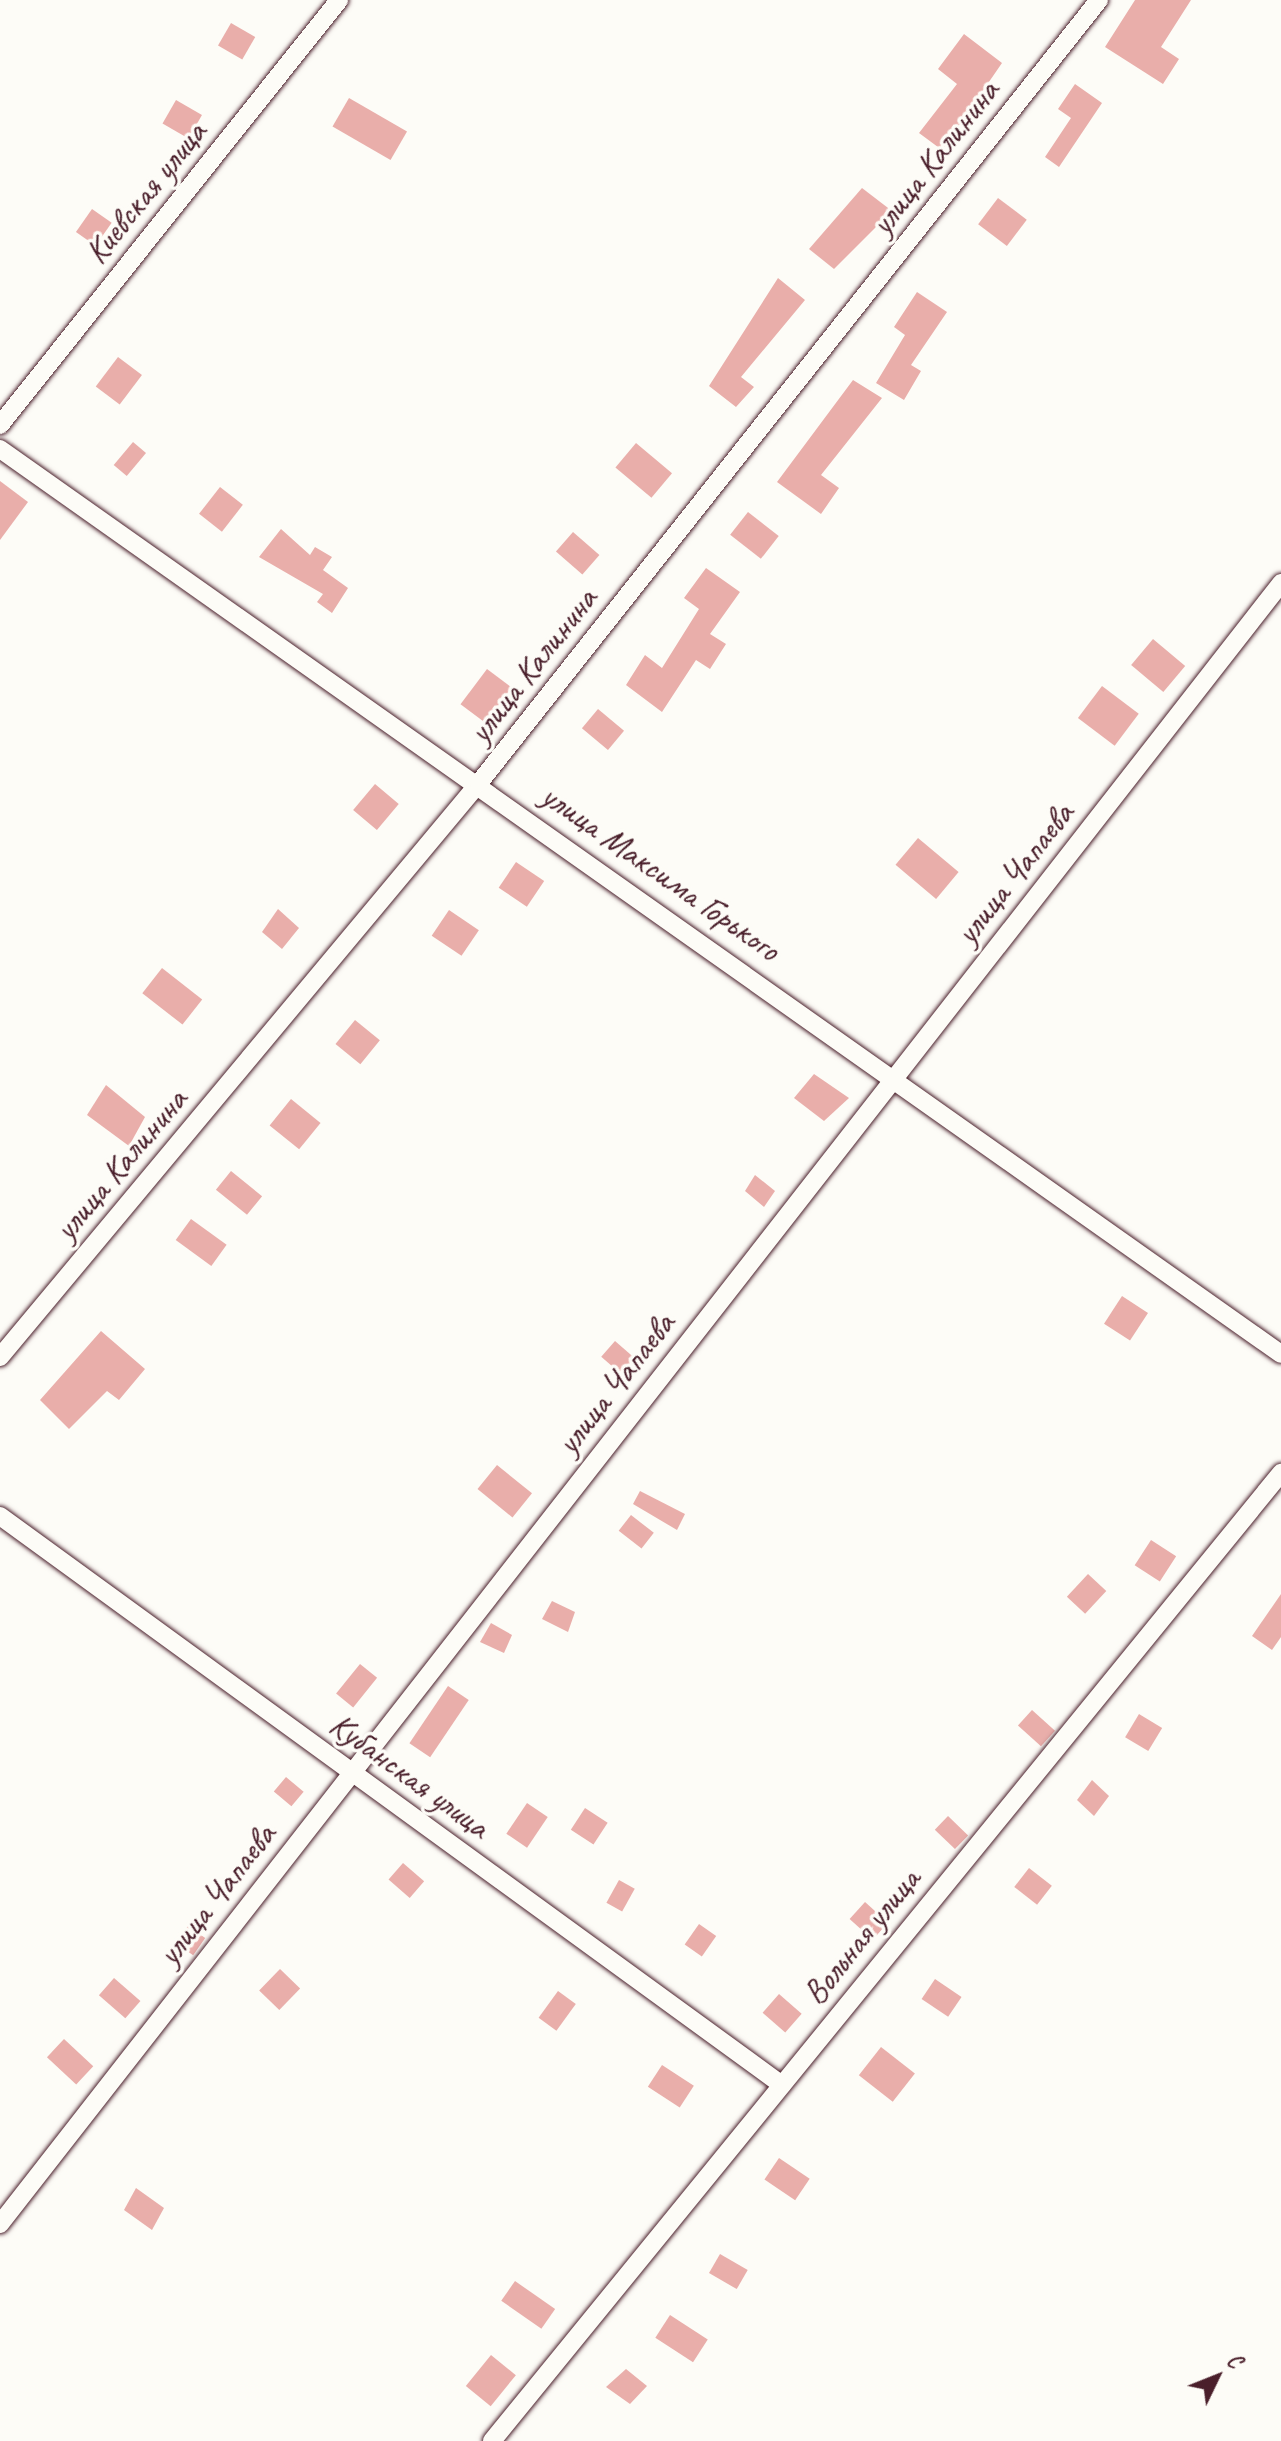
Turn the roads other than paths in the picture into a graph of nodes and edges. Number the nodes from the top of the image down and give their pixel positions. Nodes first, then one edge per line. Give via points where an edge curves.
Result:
1 (339, 0) edge
2 (1099, 0) edge
3 (0, 425) edge
4 (0, 449) edge
5 (1281, 583) edge
6 (479, 783) junction
7 (895, 1076) junction
8 (1281, 1354) edge
9 (0, 1357) edge
10 (1281, 1473) edge
11 (0, 1516) edge
12 (352, 1772) junction
13 (782, 2085) junction
14 (0, 2224) edge
15 (492, 2441) edge

1 - 3 street, Киевская улица
2 - 6 street, улица Калинина
4 - 6 street, улица Максима Горького
5 - 7 street, улица Чапаева
6 - 7 street, улица Максима Горького
6 - 9 street, улица Калинина
7 - 8 street, улица Максима Горького
7 - 12 street, улица Чапаева
10 - 13 street, Вольная улица
11 - 12 street, Кубанская улица
12 - 13 street, Кубанская улица
12 - 14 street, улица Чапаева
13 - 15 street, Вольная улица

